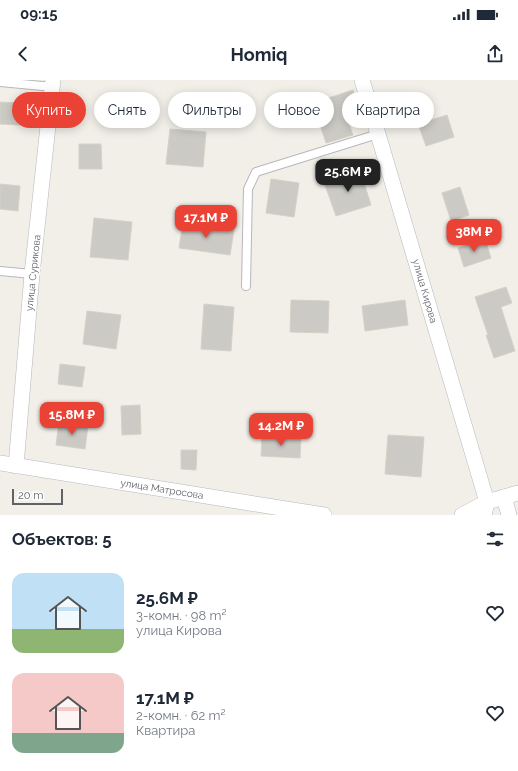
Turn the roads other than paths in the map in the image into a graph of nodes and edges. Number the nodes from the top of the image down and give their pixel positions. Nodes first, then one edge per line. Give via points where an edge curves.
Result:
1 (362, 80) edge
2 (0, 82) edge
3 (53, 84) edge
4 (378, 134) junction
5 (0, 271) edge
6 (32, 274) junction
7 (246, 286) dead end
8 (0, 464) edge
9 (16, 466) junction
10 (511, 495) edge
11 (485, 508) edge
12 (324, 515) edge
13 (462, 515) edge
14 (509, 515) edge

1 - 4 street, улица Кирова
2 - 3 lane
3 - 6 street, улица Сурикова
4 - 7 lane via 256,172 248,189
4 - 11 street, улица Кирова
5 - 6 lane
6 - 9 street, улица Сурикова
8 - 9 street, улица Матросова
9 - 12 street, улица Матросова
10 - 11 street
10 - 14 street
11 - 13 street

